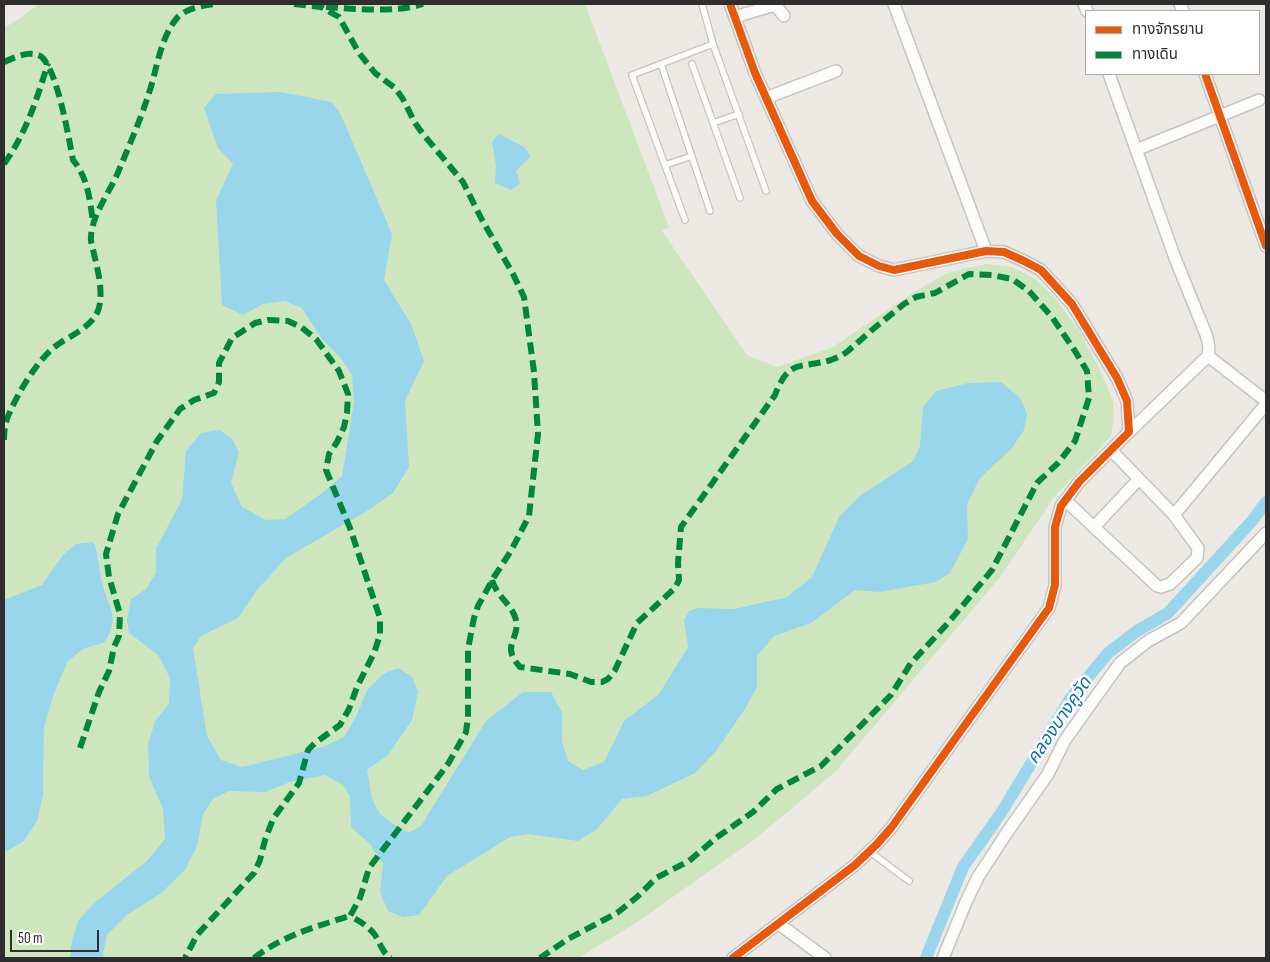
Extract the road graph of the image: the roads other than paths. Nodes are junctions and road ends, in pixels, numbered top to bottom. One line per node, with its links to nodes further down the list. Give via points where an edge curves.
1 (702, 4): 6 (lane)
2 (730, 4): 5 (street)
3 (894, 4): 25 (street)
4 (784, 16): 5 (street, via 777,7 771,6)
5 (735, 17): 12 (street)
6 (713, 44): 7 (lane); 14 (lane)
7 (661, 64): 18 (lane); 19 (lane, via 632,75)
8 (692, 64): 16 (lane)
9 (836, 71): 12 (street)
10 (1109, 75): 17 (street)
11 (1205, 75): 15 (street)
12 (766, 98): 25 (street, via 812,200 837,234 859,256 894,270)
13 (1259, 100): 15 (street)
14 (739, 114): 16 (lane); 20 (lane)
15 (1220, 117): 17 (street); 24 (street)
16 (713, 124): 21 (lane)
17 (1136, 150): 26 (street, via 1207,337)
18 (692, 156): 19 (lane); 22 (lane)
19 (664, 165): 23 (lane)
20 (766, 191)
21 (740, 198)
22 (710, 211)
23 (685, 220)
24 (1266, 246)
25 (986, 251): 28 (street, via 1004,252 1041,270 1072,304 1118,378 1127,401)
26 (1208, 356): 27 (street); 28 (street)
27 (1266, 402): 32 (street)
28 (1129, 432): 29 (street)
29 (1111, 450): 30 (street); 31 (street)
30 (1139, 479): 32 (street); 33 (street)
31 (1065, 500): 33 (street); 35 (street, via 1055,527 1055,585 1049,608 896,820)
32 (1174, 515): 33 (street, via 1198,548 1198,554 1166,587 1157,586)
33 (1094, 527)
34 (1266, 533): 40 (street, via 1181,623 1148,641 1120,664 1065,740 1048,774 978,876)
35 (869, 851): 36 (lane); 37 (street)
36 (909, 881)
37 (779, 924): 38 (street); 39 (street)
38 (733, 958)
39 (825, 958)
40 (943, 958)

